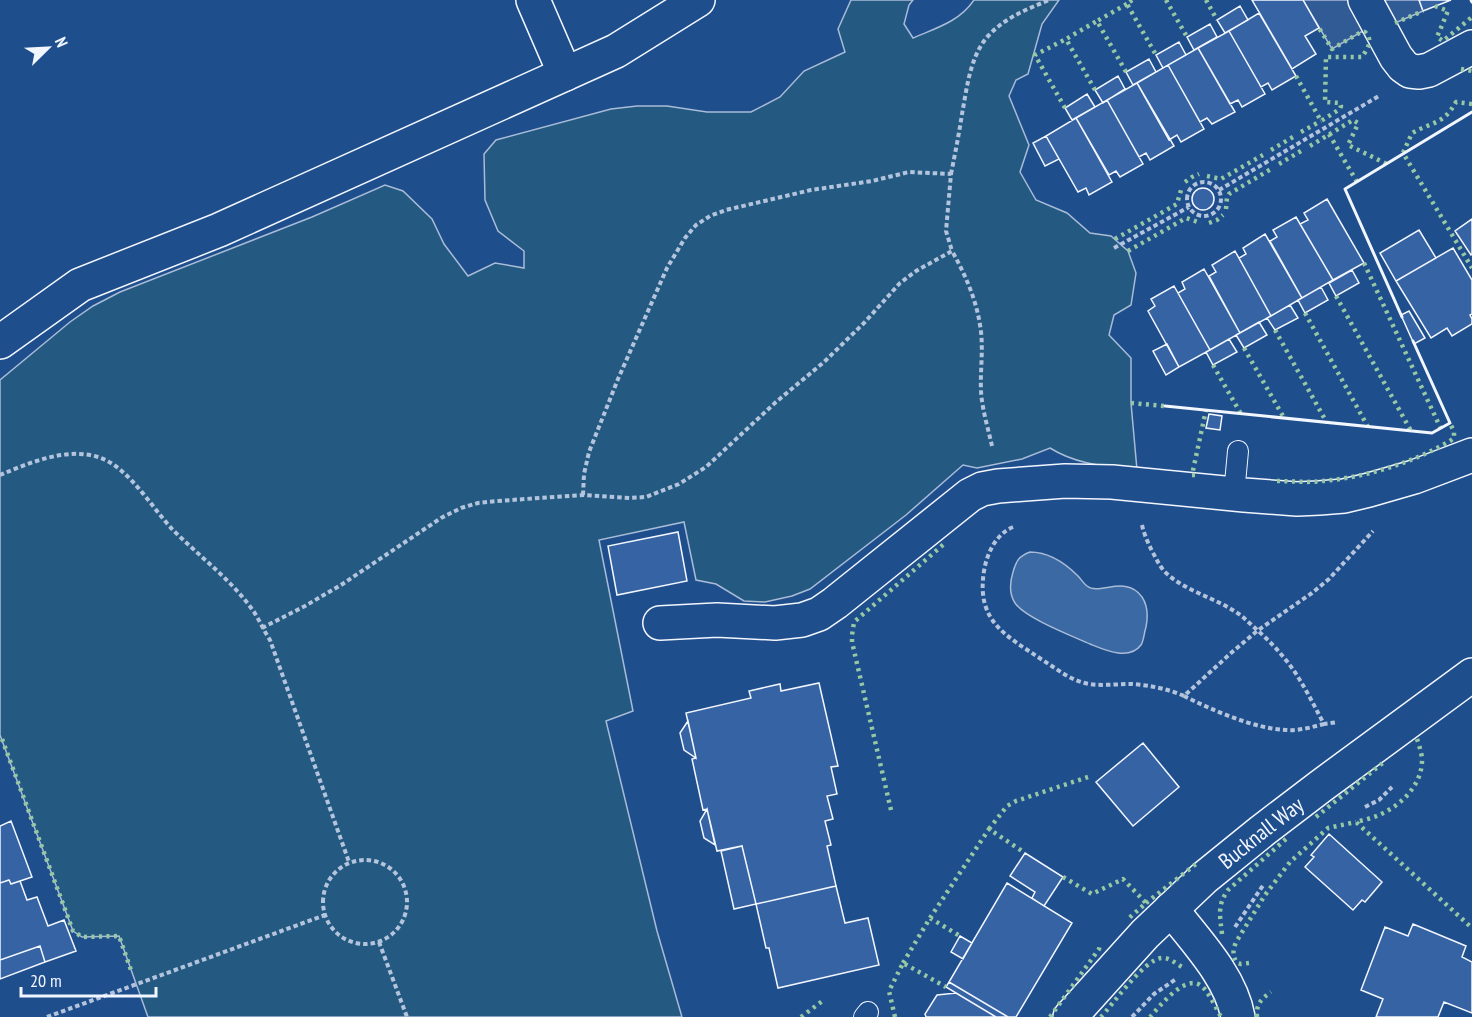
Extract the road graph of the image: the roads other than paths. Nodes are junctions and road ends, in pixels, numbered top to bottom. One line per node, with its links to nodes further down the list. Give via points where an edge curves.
1 (533, 0): 5 (street)
2 (698, 0): 5 (street, via 616,51)
3 (1365, 0): 4 (street, via 1396,57 1410,71 1429,70)
4 (1472, 47)
5 (565, 74): 6 (street, via 219,230 80,285)
6 (0, 342)
7 (1238, 451): 9 (lane)
8 (1472, 455): 9 (street, via 1414,477 1344,496 1297,499)
9 (1234, 494): 10 (street, via 1077,481 982,489 819,614 776,623)
10 (660, 623)
11 (1472, 675): 12 (street, Bucknall Way, via 1262,831)
12 (1171, 909): 13 (street, Bucknall Way); 14 (street, via 1230,991)
13 (1070, 1017)
14 (1238, 1017)

